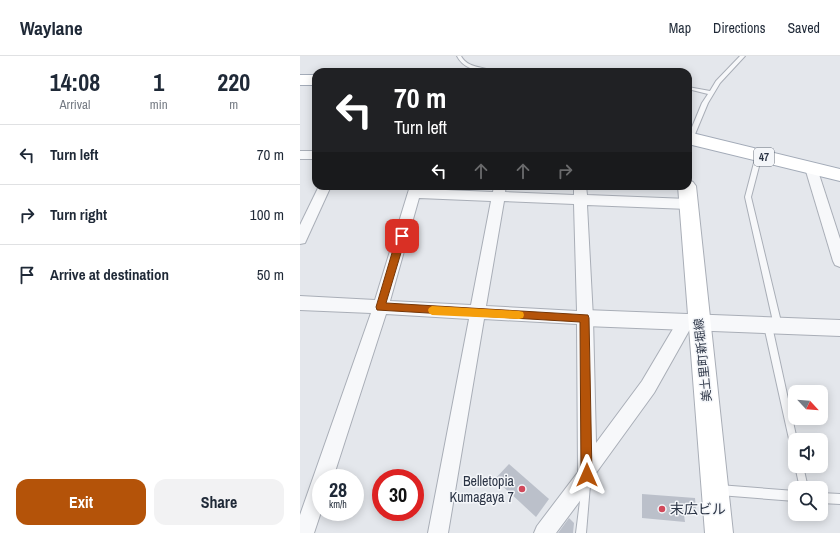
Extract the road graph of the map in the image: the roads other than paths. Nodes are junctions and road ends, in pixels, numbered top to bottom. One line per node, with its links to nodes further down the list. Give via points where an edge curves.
1 (459, 56): 3 (lane, via 468,66)
2 (743, 56): 7 (lane)
3 (476, 68)
4 (300, 80): 5 (main road)
5 (312, 80)
6 (692, 89): 7 (lane)
7 (711, 93): 8 (lane)
8 (692, 133)
9 (692, 141): 12 (main road, 47)
10 (300, 155): 11 (street)
11 (312, 155)
12 (759, 155): 13 (main road, 47); 31 (lane, via 748,197)
13 (811, 168): 14 (main road, 47); 25 (street)
14 (840, 175)
15 (323, 190): 22 (street)
16 (415, 190): 18 (street); 27 (street)
17 (580, 190): 20 (street)
18 (499, 192): 20 (street); 28 (street)
19 (687, 195): 20 (street); 30 (main road, 美土里町新堀線)
20 (580, 201): 29 (street)
21 (300, 206): 22 (street)
22 (315, 206): 23 (street)
23 (303, 224): 24 (street)
24 (300, 239)
25 (840, 261)
26 (300, 303): 27 (street)
27 (381, 307): 28 (street); 34 (street)
28 (477, 313): 29 (street); 42 (street)
29 (584, 318): 30 (street); 35 (street)
30 (692, 322): 31 (street); 35 (street); 36 (main road, 美土里町新堀線)
31 (773, 326): 32 (street); 33 (lane)
32 (840, 328)
33 (792, 433)
34 (325, 469)
35 (587, 473): 43 (street); 44 (lane)
36 (716, 490): 37 (lane); 45 (main road, 美土里町新堀線)
37 (788, 495)
38 (828, 498): 39 (lane)
39 (840, 499)
40 (312, 509): 41 (street)
41 (304, 533)
42 (438, 533)
43 (544, 533)
44 (581, 533)
45 (720, 533)

